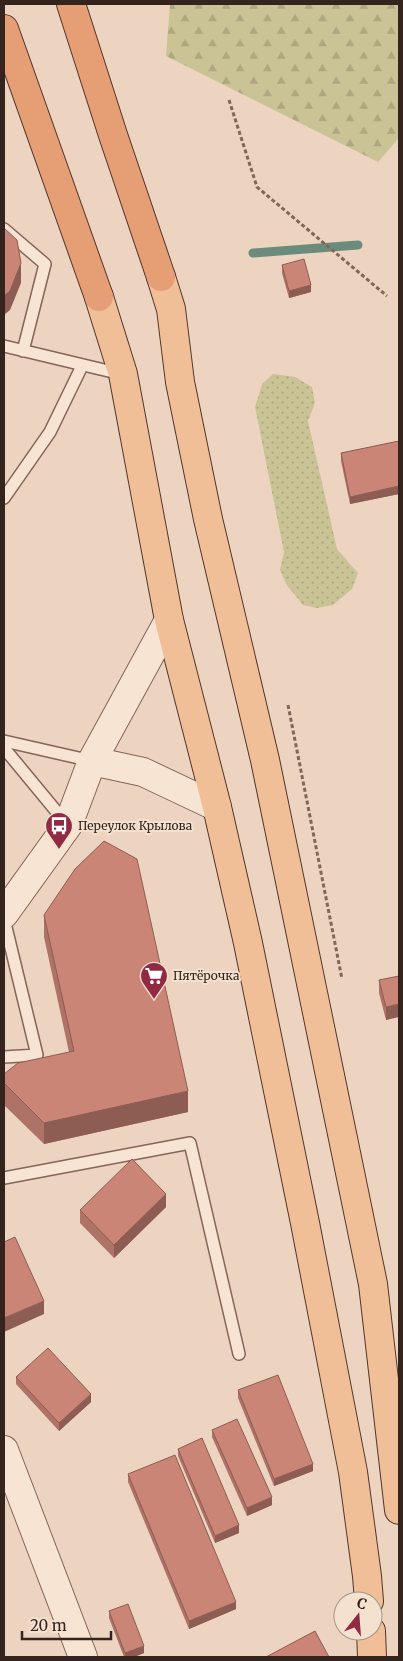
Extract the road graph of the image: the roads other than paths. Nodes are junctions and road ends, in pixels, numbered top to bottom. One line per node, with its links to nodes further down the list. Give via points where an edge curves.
1 (71, 4): 4 (highway)
2 (4, 29): 5 (highway)
3 (4, 229): 7 (lane, via 45,264)
4 (161, 277): 24 (main road, via 171,309 180,382 208,519 265,760 373,1284)
5 (99, 297): 9 (main road)
6 (4, 346): 7 (lane)
7 (22, 351): 8 (lane)
8 (82, 366): 9 (lane); 10 (lane, via 50,432)
9 (123, 374): 11 (main road)
10 (4, 494)
11 (169, 620): 14 (street); 15 (main road)
12 (4, 741): 14 (lane)
13 (4, 748): 16 (lane)
14 (92, 761): 15 (street, via 143,772); 16 (street)
15 (217, 806): 25 (main road, via 248,943 353,1472)
16 (68, 825): 17 (street)
17 (4, 914)
18 (4, 919): 19 (lane, via 37,1056)
19 (4, 1057)
20 (4, 1178): 21 (lane, via 190,1143)
21 (239, 1354)
22 (4, 1450): 23 (street)
23 (9, 1478): 27 (street)
24 (399, 1510)
25 (368, 1591)
26 (371, 1641): 28 (main road)
27 (82, 1657)
28 (372, 1657)

